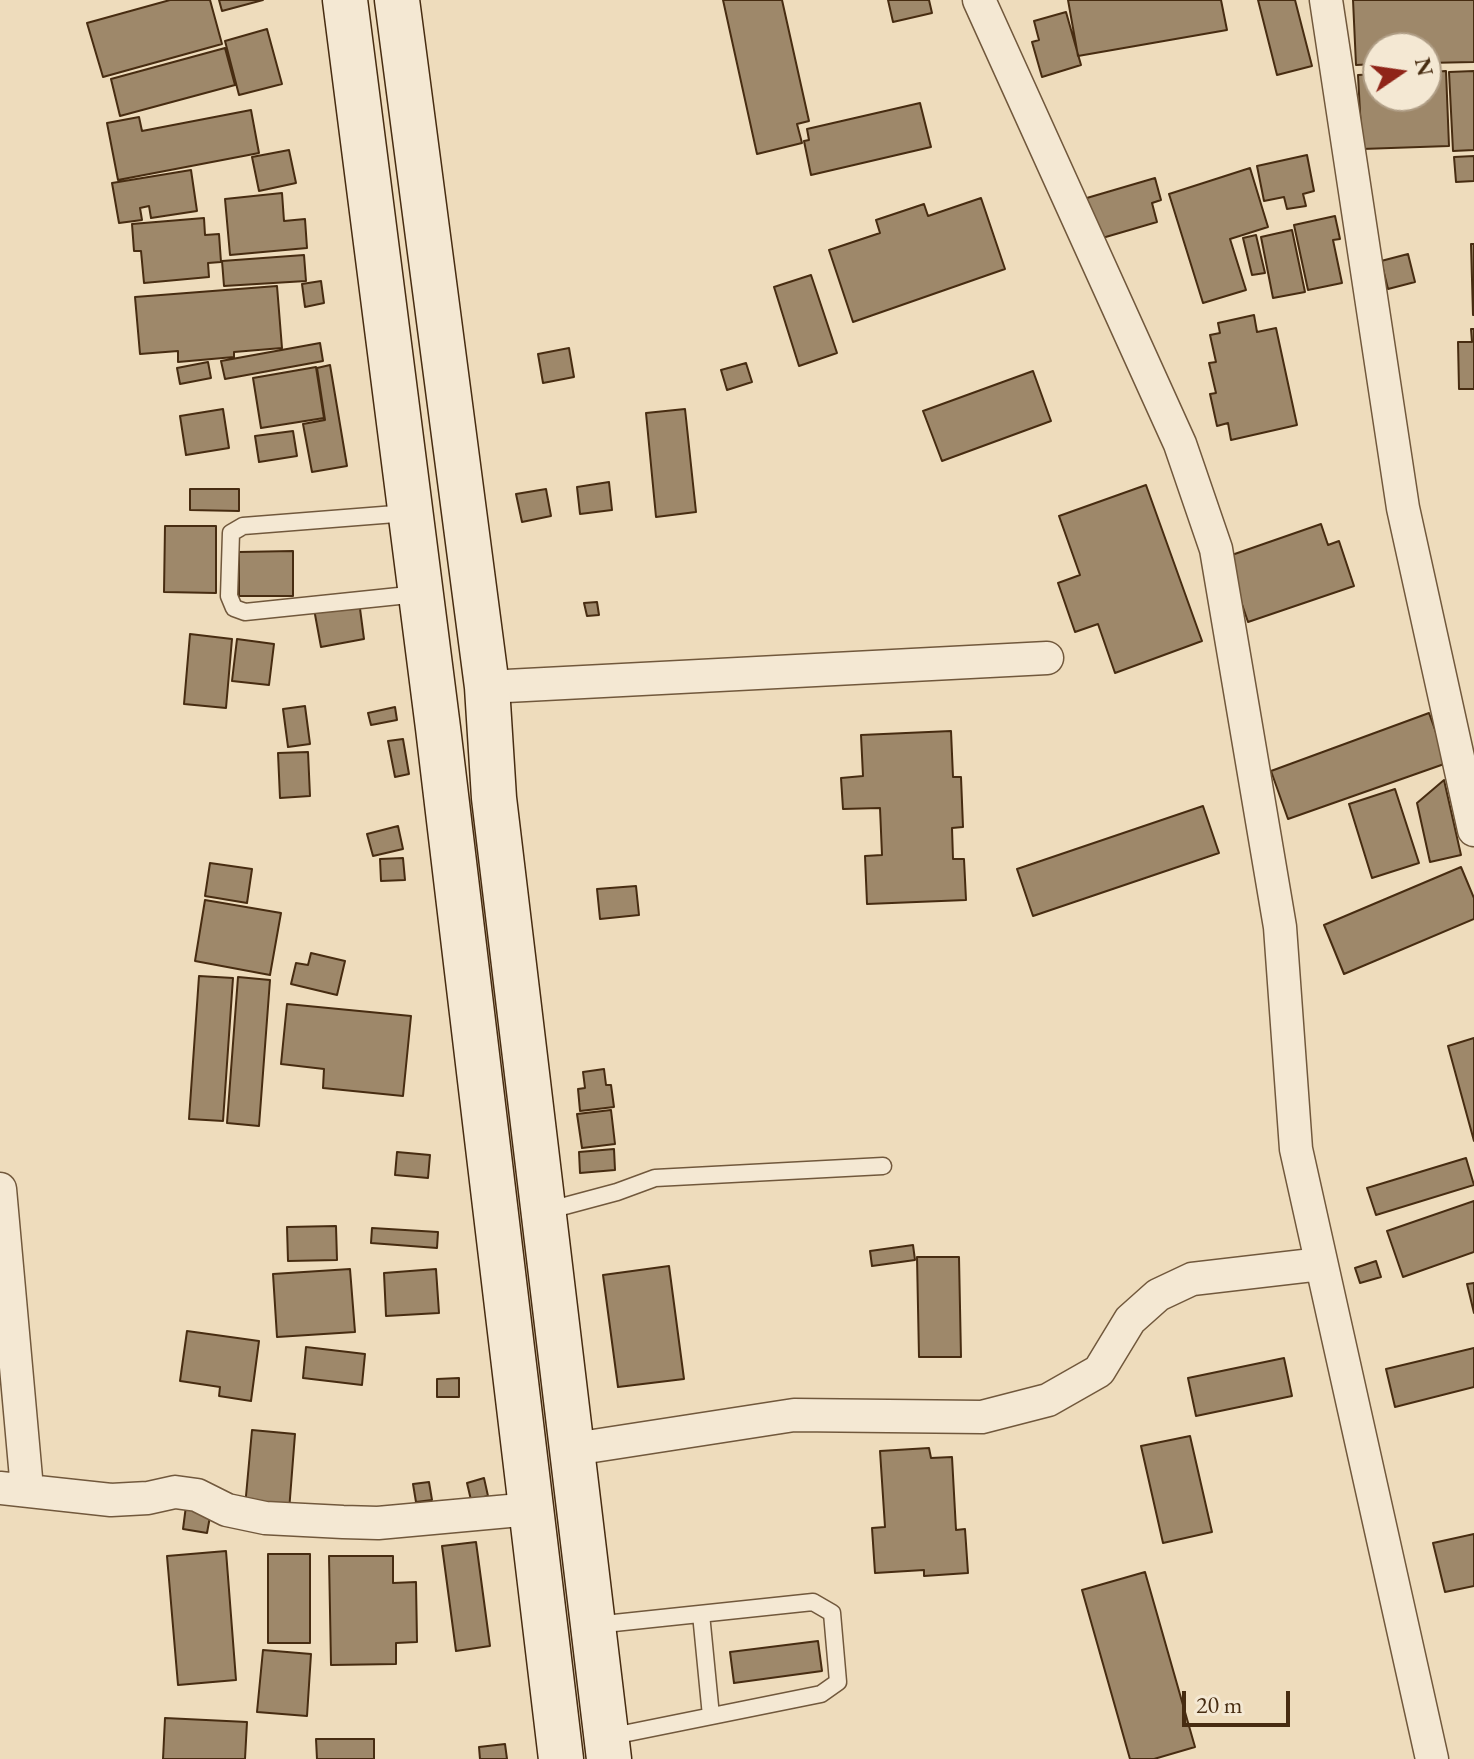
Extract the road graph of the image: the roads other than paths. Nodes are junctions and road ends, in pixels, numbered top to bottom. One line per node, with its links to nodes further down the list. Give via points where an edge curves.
1 (345, 0): 5 (main road)
2 (397, 0): 8 (main road)
3 (979, 0): 13 (street, via 1180,444 1216,549 1280,927 1296,1149)
4 (1326, 0): 9 (street, via 1403,508)
5 (408, 513): 6 (main road); 6 (lane, via 243,526 231,533 229,596 234,608 245,612)
6 (420, 593): 16 (main road)
7 (1047, 658): 8 (street)
8 (487, 687): 12 (main road, via 494,798)
9 (1474, 830)
10 (883, 1166): 12 (lane, via 655,1178)
11 (0, 1189): 15 (street)
12 (545, 1211): 14 (main road)
13 (1321, 1264): 14 (street, via 1192,1279 1158,1295 1130,1320 1099,1371 1048,1400 982,1417 794,1415); 22 (street)
14 (574, 1449): 18 (main road)
15 (13, 1488): 16 (street, via 111,1500 175,1492 265,1518 343,1522)
16 (531, 1509): 21 (main road)
17 (701, 1614): 18 (lane); 19 (lane); 19 (lane, via 813,1602 832,1613 838,1682 821,1694)
18 (594, 1626): 20 (main road)
19 (711, 1716): 20 (lane)
20 (608, 1748)
21 (561, 1759)
22 (1432, 1759)

